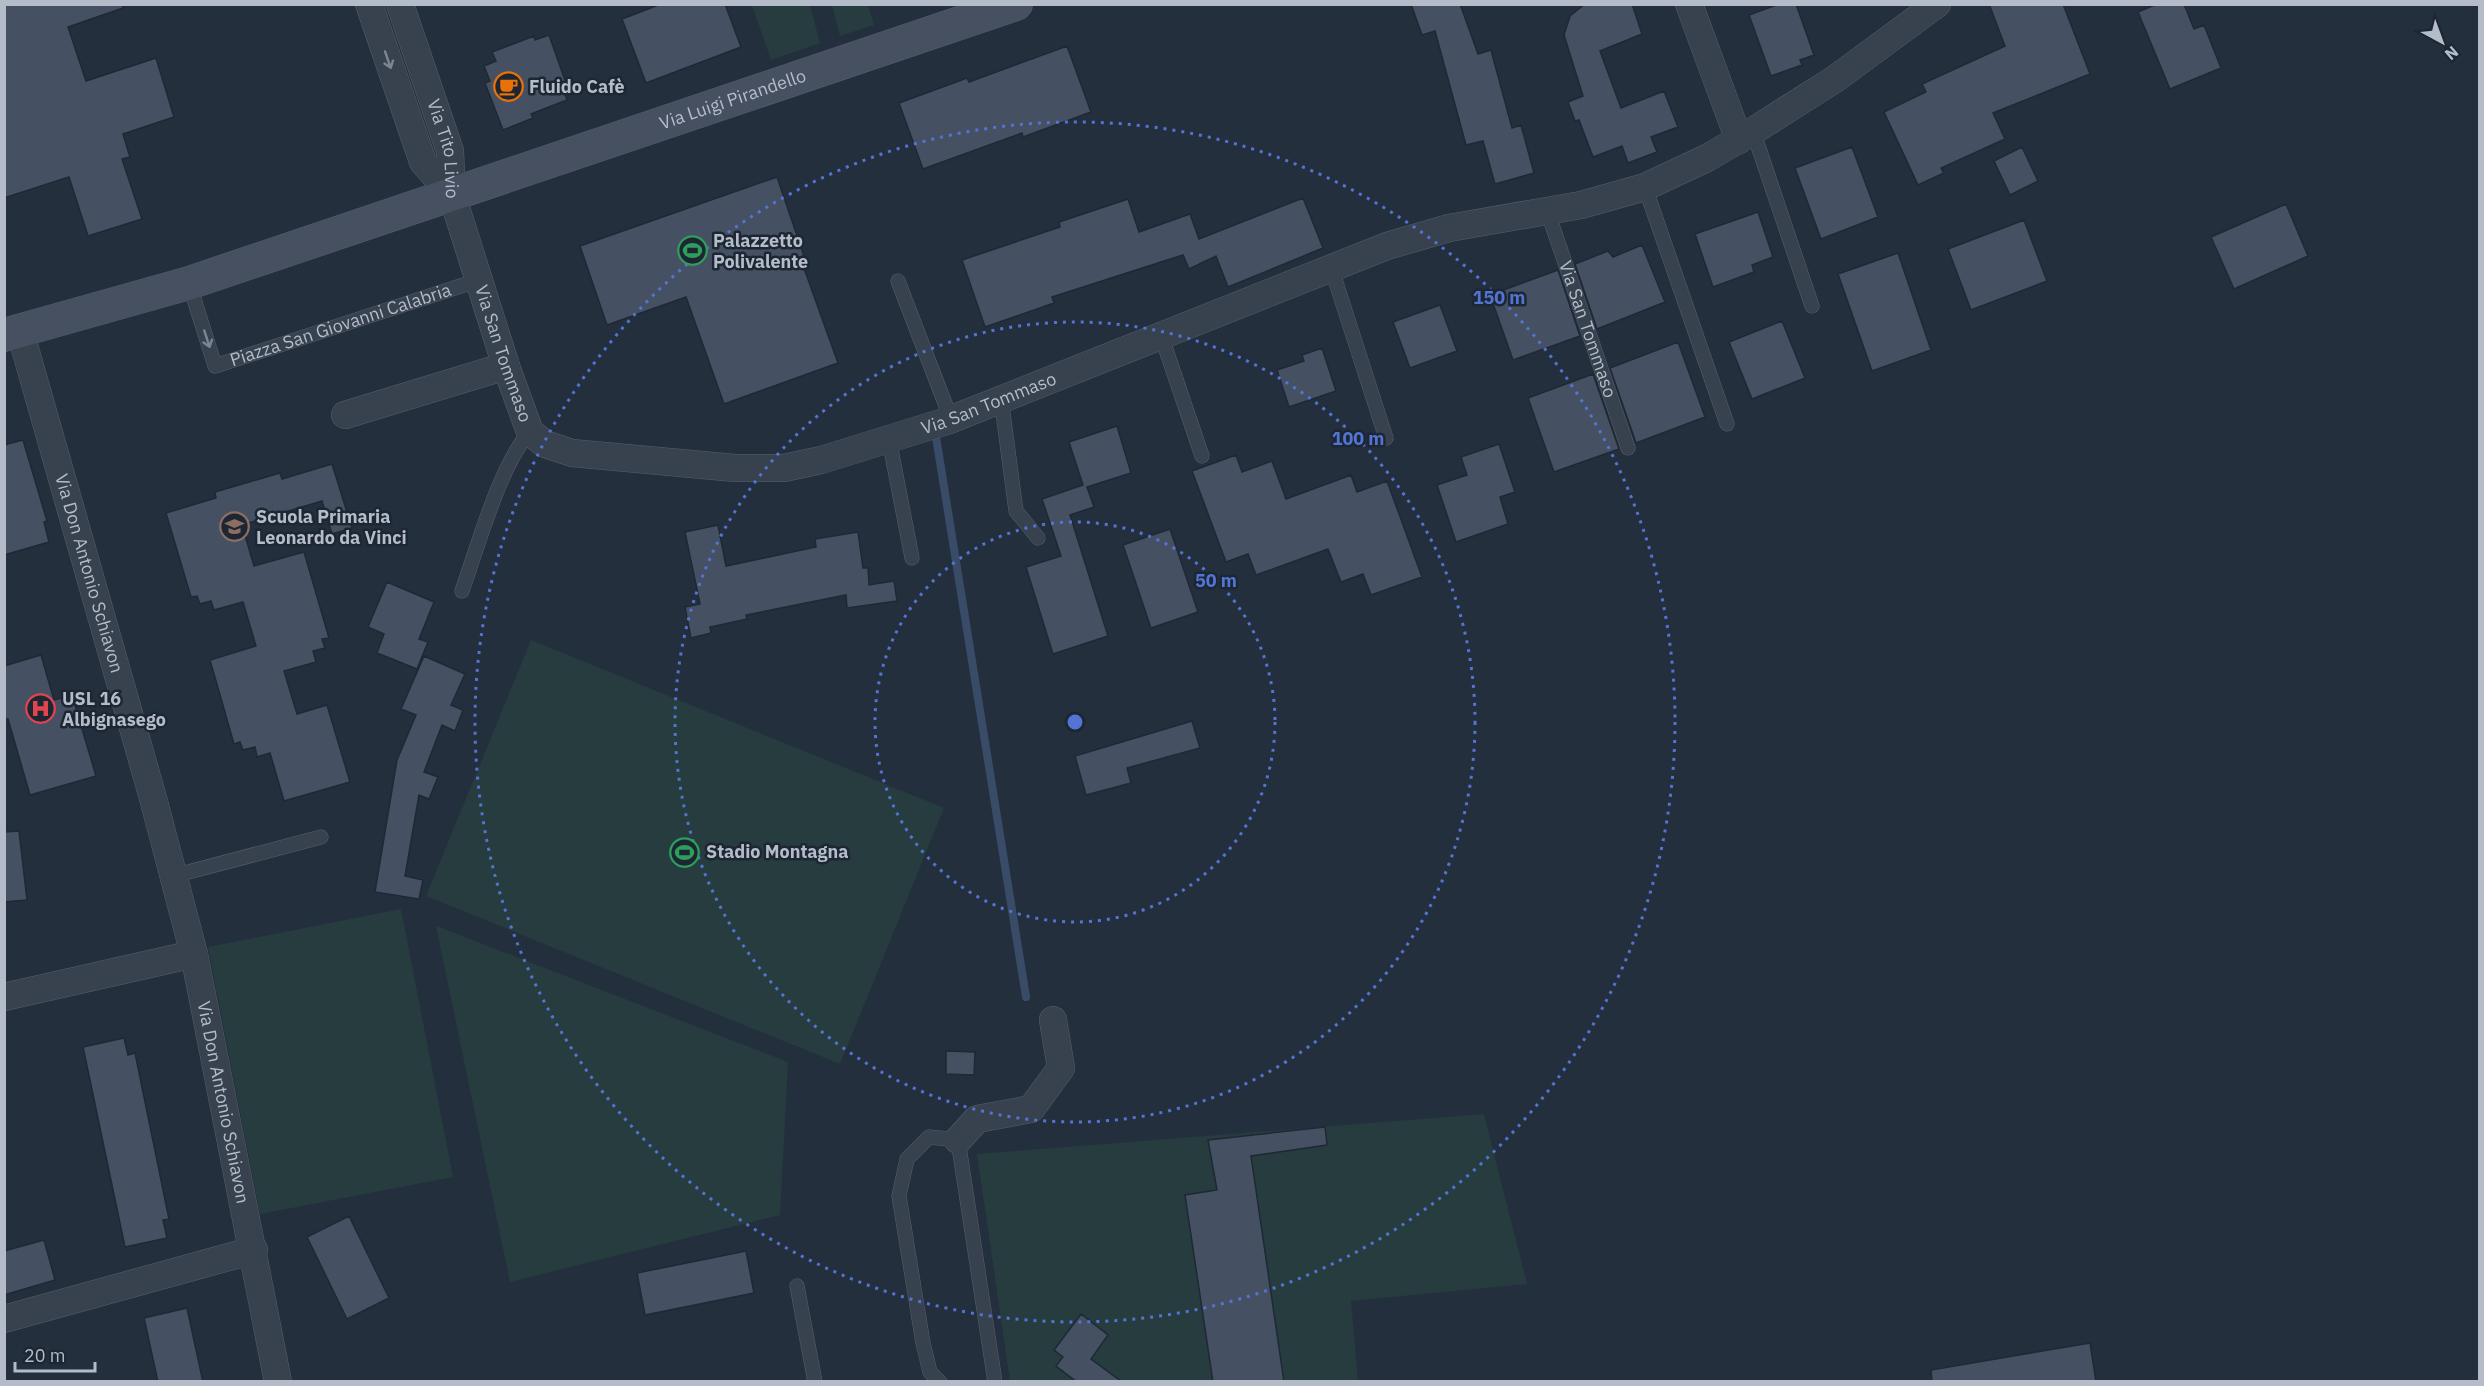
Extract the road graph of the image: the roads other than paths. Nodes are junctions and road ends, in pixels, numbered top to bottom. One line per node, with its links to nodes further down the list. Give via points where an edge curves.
1 (369, 4): 8 (street, Via Tito Livio, one-way to 8, via 423,162)
2 (400, 4): 8 (street, Via Tito Livio, via 450,151)
3 (1016, 4): 8 (street, Via Luigi Pirandello)
4 (1689, 4): 6 (street)
5 (1937, 4): 6 (street, Via San Tommaso, via 1835,79)
6 (1746, 135): 7 (street, Via San Tommaso); 14 (lane)
7 (1645, 188): 9 (street, Via San Tommaso); 21 (lane)
8 (452, 195): 11 (street, Via San Tommaso); 13 (street)
9 (1547, 210): 10 (street, Via San Tommaso, via 1449,228); 25 (lane, Via San Tommaso)
10 (1331, 267): 16 (street, Via San Tommaso); 23 (lane)
11 (479, 280): 13 (lane, Piazza San Giovanni Calabria, one-way to 11, via 215,366); 17 (street, Via San Tommaso)
12 (898, 281): 20 (lane)
13 (189, 284): 15 (street)
14 (1812, 306)
15 (12, 333): 31 (street, Via Don Antonio Schiavon)
16 (1161, 335): 18 (street, Via San Tommaso); 26 (lane)
17 (506, 366): 19 (street); 22 (street, Via San Tommaso)
18 (1001, 399): 20 (street, Via San Tommaso); 27 (lane, via 1016,511)
19 (345, 415)
20 (951, 419): 24 (street, Via San Tommaso)
21 (1727, 424)
22 (530, 432): 24 (street, Via San Tommaso, via 545,444 573,453 735,468 784,468); 29 (lane, via 518,445 508,466)
23 (1386, 438)
24 (889, 440): 28 (lane)
25 (1629, 448)
26 (1202, 456)
27 (1038, 538)
28 (912, 558)
29 (462, 591)
30 (321, 837): 31 (lane)
31 (173, 876): 32 (street, Via Don Antonio Schiavon)
32 (194, 954): 33 (street); 36 (street, Via Don Antonio Schiavon)
33 (4, 997)
34 (1053, 1020): 35 (street, via 1061,1068 1031,1109 978,1119)
35 (958, 1140): 41 (lane, via 929,1137 907,1159 899,1197 923,1343 930,1372); 42 (lane)
36 (254, 1250): 38 (street); 39 (street, Via Don Antonio Schiavon)
37 (797, 1286): 40 (lane)
38 (4, 1319)
39 (278, 1382)
40 (815, 1382)
41 (940, 1382)
42 (995, 1382)

